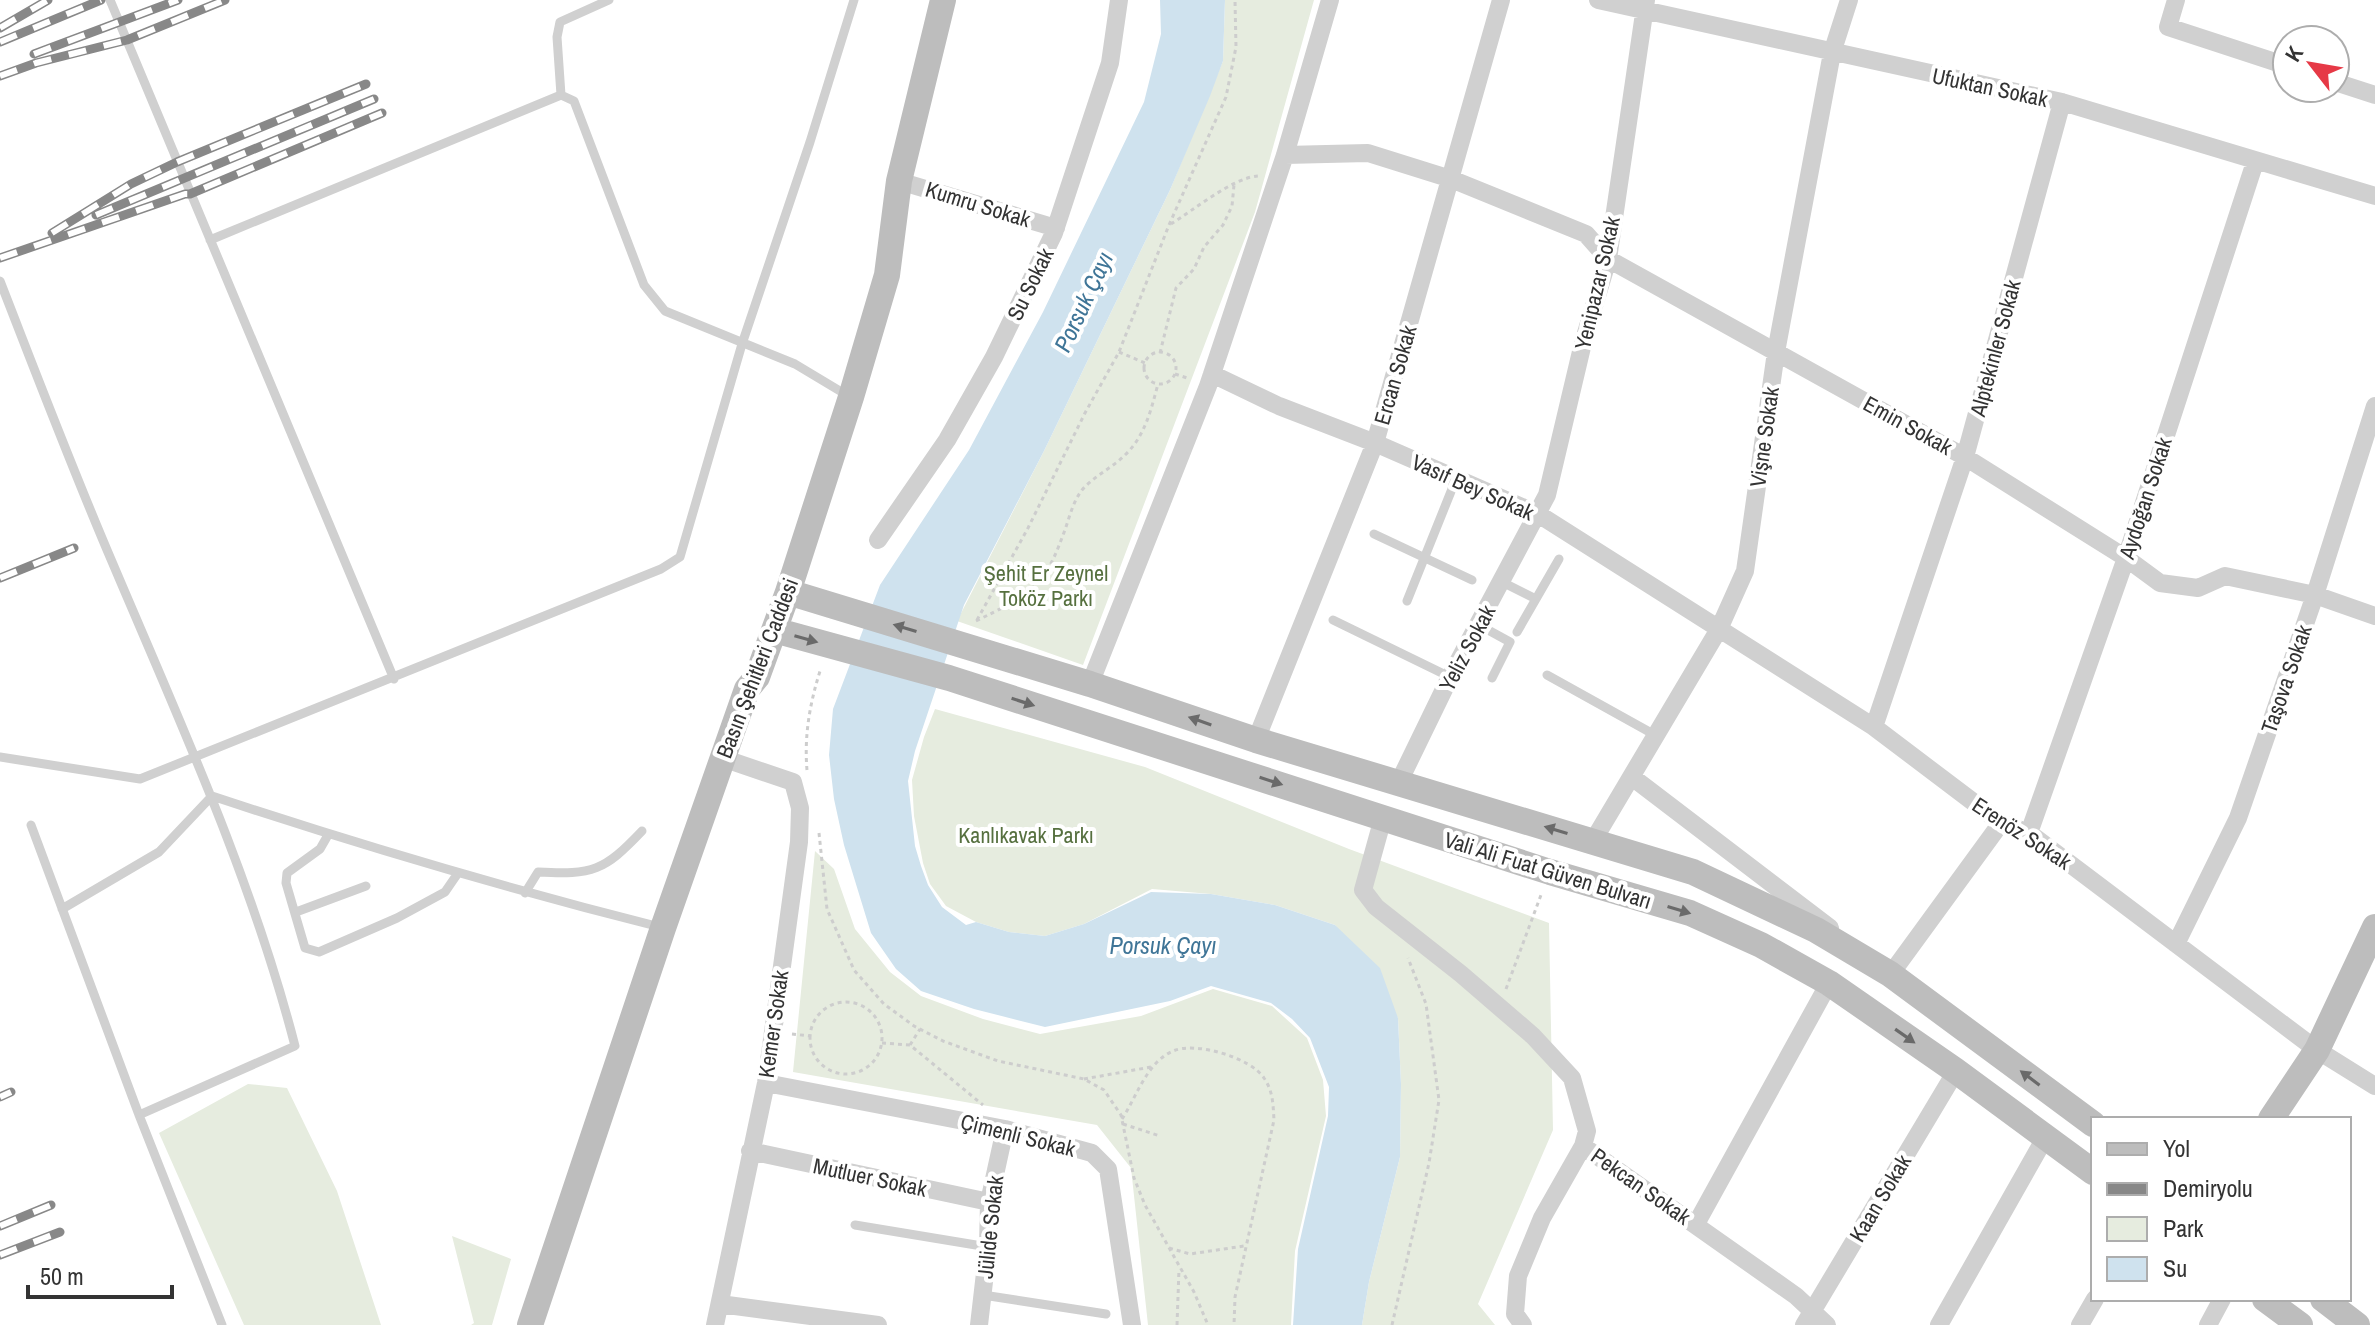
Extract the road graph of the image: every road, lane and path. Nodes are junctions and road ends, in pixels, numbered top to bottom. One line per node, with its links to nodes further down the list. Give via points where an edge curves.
1 (110, 0): 28 (lane)
2 (609, 0): 16 (lane, via 560,22)
3 (854, 0): 31 (lane)
4 (943, 0): 23 (main road, Basın Şehitleri Caddesi)
5 (1119, 0): 27 (street, Su Sokak, via 1110,63)
6 (1235, 0): 26 (path, via 1236,47 1226,97)
7 (1330, 0): 19 (street)
8 (1501, 0): 22 (street, Ercan Sokak)
9 (1598, 0): 12 (street, Ufuktan Sokak)
10 (1849, 0): 13 (street, Vişne Sokak)
11 (2176, 0): 14 (street, via 2168,27)
12 (1645, 5): 13 (street, Ufuktan Sokak); 29 (street, Yenipazar Sokak)
13 (1832, 53): 18 (street, Ufuktan Sokak); 33 (street, Vişne Sokak)
14 (2271, 61)
15 (2351, 87): 17 (street)
16 (561, 95): 28 (lane); 31 (lane, via 574,101 644,285 665,311)
17 (2375, 95)
18 (2062, 102): 20 (street, Ufuktan Sokak); 41 (street, Alptekinler Sokak)
19 (1285, 155): 21 (street); 22 (street, Emin Sokak, via 1368,153)
20 (2255, 162): 25 (street, Ufuktan Sokak); 47 (street, Aydoğan Sokak)
21 (1278, 177): 24 (path, via 1252,176); 36 (street)
22 (1451, 179): 29 (street, Emin Sokak, via 1586,234); 40 (street, Ercan Sokak)
23 (899, 181): 27 (street, Kumru Sokak); 38 (main road, Basın Şehitleri Caddesi, via 887,275)
24 (1234, 185): 26 (path); 34 (path, via 1223,225 1176,288)
25 (2375, 196)
26 (1169, 225): 32 (path)
27 (1056, 228): 45 (street, Su Sokak, via 971,399)
28 (210, 240): 68 (lane)
29 (1608, 259): 33 (street, Emin Sokak); 43 (street, Yenipazar Sokak)
30 (0, 281): 74 (lane)
31 (742, 344): 38 (lane, via 795,364); 68 (lane, via 680,557)
32 (1119, 352): 35 (path); 56 (path)
33 (1776, 352): 41 (street, Emin Sokak); 59 (street, Vişne Sokak, via 1745,571)
34 (1160, 353): 35 (path); 37 (path, via 1169,356 1176,369 1172,379)
35 (1145, 363): 37 (path, via 1145,375)
36 (1212, 374): 40 (street, Vasıf Bey Sokak); 69 (street)
37 (1158, 384): 56 (path, via 1140,438 1083,489 1038,586)
38 (851, 397): 51 (main road, Basın Şehitleri Caddesi)
39 (2375, 406): 52 (street, Taşova Sokak)
40 (1375, 443): 42 (street, Vasıf Bey Sokak); 72 (street, Ercan Sokak)
41 (1965, 457): 47 (street, Emin Sokak); 70 (street, Alptekinler Sokak)
42 (1456, 479): 43 (street, Vasıf Bey Sokak); 46 (lane)
43 (1538, 514): 50 (street, Yeliz Sokak); 59 (street, Vasıf Bey Sokak)
44 (1374, 534): 46 (lane)
45 (878, 540)
46 (1424, 556): 49 (lane); 54 (lane)
47 (2126, 558): 52 (street, Emin Sokak, via 2160,583 2198,588 2225,576); 85 (street, Aydoğan Sokak)
48 (1559, 559): 53 (lane)
49 (1472, 580)
50 (1502, 582): 53 (lane); 58 (street, Yeliz Sokak)
51 (788, 592): 60 (main road, Basın Şehitleri Caddesi); 62 (main road, Vali Ali Fuat Güven Bulvarı, one-way to 51)
52 (2315, 595): 55 (street, Emin Sokak); 97 (street, Taşova Sokak, via 2238,818)
53 (1536, 599): 61 (lane)
54 (1407, 601)
55 (2375, 616)
56 (977, 620): 62 (path)
57 (1333, 620): 66 (lane)
58 (1479, 625): 66 (street, Yeliz Sokak); 67 (lane, via 1510,642)
59 (1719, 629): 70 (street, Erenöz Sokak); 71 (street, Vişne Sokak)
60 (774, 630): 63 (main road, Vali Ali Fuat Güven Bulvarı, one-way to 63); 65 (main road, Basın Şehitleri Caddesi)
61 (1517, 632)
62 (964, 645): 69 (main road, Vali Ali Fuat Güven Bulvarı)
63 (833, 646): 76 (path, via 812,695 805,746); 80 (main road, Vali Ali Fuat Güven Bulvarı, one-way to 80, via 949,678)
64 (1547, 675): 71 (lane)
65 (757, 677): 75 (main road, via 759,692); 88 (main road, Basın Şehitleri Caddesi, via 747,689)
66 (1450, 677): 78 (street, Yeliz Sokak)
67 (1492, 678)
68 (394, 679): 74 (lane)
69 (1090, 684): 72 (main road, Vali Ali Fuat Güven Bulvarı, one-way to 69)
70 (1874, 727): 81 (street, Erenöz Sokak)
71 (1655, 735): 77 (street, Vişne Sokak)
72 (1256, 740): 78 (main road, Vali Ali Fuat Güven Bulvarı)
73 (0, 757): 74 (lane, via 140,779)
74 (196, 758): 79 (lane)
75 (734, 762): 88 (main road, via 709,832); 109 (street, Kemer Sokak, via 793,782 800,808)
76 (808, 775)
77 (1632, 777): 87 (street, Vişne Sokak); 99 (street)
78 (1399, 782): 87 (main road, Vali Ali Fuat Güven Bulvarı, one-way to 78)
79 (212, 796): 86 (lane); 93 (lane, via 159,852); 112 (lane, via 295,1046)
80 (1383, 818): 89 (main road, Vali Ali Fuat Güven Bulvarı); 101 (street, Pekcan Sokak, via 1363,890 1376,907)
81 (2001, 823): 85 (street, Erenöz Sokak); 99 (street)
82 (31, 825): 93 (lane)
83 (642, 831): 92 (lane, via 615,859 580,874 538,872)
84 (820, 833): 102 (path, via 827,909 854,970 884,1004)
85 (2029, 833): 97 (street, Erenöz Sokak)
86 (328, 835): 90 (lane); 94 (lane, via 320,849 287,873)
87 (1593, 841): 99 (main road, Vali Ali Fuat Güven Bulvarı, via 1693,872 1816,930)
88 (688, 856): 96 (main road, Basın Şehitleri Caddesi)
89 (1550, 872): 100 (main road, Vali Ali Fuat Güven Bulvarı, one-way to 100, via 1690,913); 101 (path)
90 (458, 873): 92 (lane); 94 (lane, via 445,892 319,952 305,948)
91 (366, 886): 94 (lane)
92 (525, 893): 96 (lane)
93 (62, 909): 112 (lane)
94 (296, 912)
95 (2375, 927): 105 (main road)
96 (663, 928): 138 (main road, Basın Şehitleri Caddesi)
97 (2176, 944): 105 (street, Erenöz Sokak)
98 (1404, 949): 146 (path, via 1426,1004 1439,1100)
99 (1890, 974): 115 (main road, Vali Ali Fuat Güven Bulvarı, one-way to 99)
100 (1829, 983): 107 (main road, Vali Ali Fuat Güven Bulvarı, one-way to 107); 123 (street)
101 (1499, 1007): 119 (street, Pekcan Sokak, via 1572,1078 1587,1131)
102 (920, 1029): 104 (path); 108 (path, via 998,1061)
103 (882, 1043): 103 (path, via 873,1014 853,1003 820,1014 810,1036 824,1067 835,1073 868,1067); 104 (path)
104 (910, 1045): 111 (path)
105 (2317, 1050): 110 (street, Erenöz Sokak); 113 (main road)
106 (1151, 1067): 108 (path); 114 (path); 125 (path, via 1174,1050 1196,1048 1218,1051 1263,1075 1272,1093 1274,1120)
107 (1956, 1071): 118 (main road, Vali Ali Fuat Güven Bulvarı); 136 (street, Kaan Sokak)
108 (1084, 1079): 114 (path, via 1104,1090)
109 (766, 1083): 116 (street, Çimenli Sokak); 120 (street, Kemer Sokak)
110 (2375, 1086)
111 (983, 1105)
112 (139, 1115): 137 (lane)
113 (2272, 1117)
114 (1122, 1121): 117 (path); 127 (path, via 1134,1178)
115 (2091, 1123)
116 (1005, 1129): 122 (street, Jülide Sokak); 142 (street, Çimenli Sokak, via 1092,1153 1108,1169)
117 (1160, 1136)
118 (2046, 1136): 121 (main road, Vali Ali Fuat Güven Bulvarı); 149 (street)
119 (1583, 1146): 123 (street, Pekcan Sokak); 147 (street, via 1542,1218 1518,1276 1515,1314)
120 (750, 1151): 122 (street, Mutluer Sokak); 134 (street, Kemer Sokak)
121 (2091, 1170)
122 (989, 1202): 126 (street, Jülide Sokak)
123 (1696, 1224): 136 (street, Pekcan Sokak, via 1796,1296)
124 (855, 1225): 126 (lane)
125 (1246, 1246): 127 (path, via 1190,1254); 145 (path)
126 (988, 1247): 129 (street, Jülide Sokak)
127 (1169, 1248): 128 (path)
128 (1179, 1269): 143 (path); 144 (path)
129 (983, 1295): 135 (lane); 141 (street, Jülide Sokak)
130 (2094, 1301): 150 (street)
131 (2221, 1301): 151 (street)
132 (2268, 1301): 152 (main road)
133 (2326, 1301): 153 (main road)
134 (720, 1304): 139 (street, Kemer Sokak); 140 (street)
135 (1106, 1314)
136 (1804, 1321): 148 (street, Pekcan Sokak)
137 (222, 1325)
138 (530, 1325)
139 (715, 1325)
140 (878, 1325)
141 (979, 1325)
142 (1132, 1325)
143 (1177, 1325)
144 (1208, 1325)
145 (1234, 1325)
146 (1392, 1325)
147 (1523, 1325)
148 (1827, 1325)
149 (1939, 1325)
150 (2080, 1325)
151 (2208, 1325)
152 (2300, 1325)
153 (2357, 1325)

